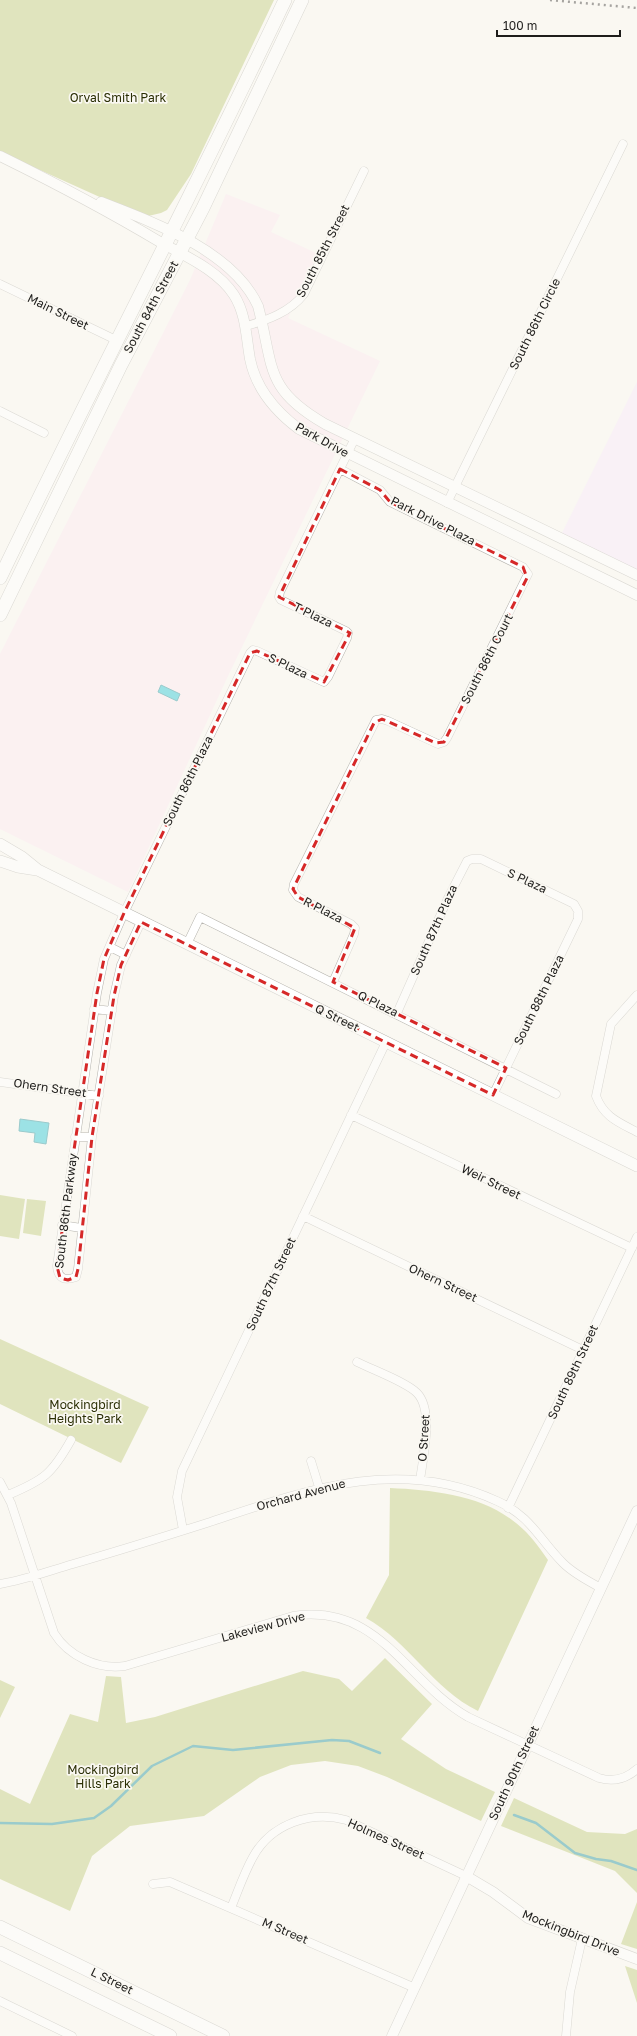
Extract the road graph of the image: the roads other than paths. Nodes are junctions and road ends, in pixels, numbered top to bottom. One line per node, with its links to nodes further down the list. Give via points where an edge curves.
1 (302, 0): 8 (main road, South 84th Street)
2 (283, 5): 7 (main road, South 84th Street)
3 (623, 144): 20 (street, South 86th Circle)
4 (0, 156): 6 (street, Park Drive)
5 (364, 171): 12 (street, South 85th Street, via 304,294 293,306)
6 (70, 190): 7 (street, Park Drive, via 124,210); 9 (street, Park Drive)
7 (171, 232): 8 (street, Park Drive); 9 (main road, South 84th Street)
8 (187, 240): 10 (main road, South 84th Street); 12 (street, Park Drive, via 218,258 241,278 253,295)
9 (165, 244): 10 (street, Park Drive); 14 (main road, South 84th Street)
10 (180, 253): 13 (street, Park Drive, via 215,276 233,294); 26 (main road, South 84th Street, via 118,372)
11 (0, 284): 14 (street, Main Street)
12 (262, 322): 13 (street, South 85th Street); 17 (street, Park Drive, via 273,373 282,390 303,411)
13 (246, 326): 18 (street, Park Drive, via 254,372 269,401 299,430)
14 (116, 340): 24 (main road, South 84th Street)
15 (0, 411): 16 (street)
16 (44, 432)
17 (355, 438): 18 (street); 20 (street, Park Drive)
18 (347, 454): 19 (street); 21 (street, Park Drive)
19 (340, 469): 22 (street, Park Drive Plaza, via 380,490 390,502 523,567); 28 (street, T Plaza, via 279,597 348,633)
20 (455, 486): 21 (street, South 86th Circle); 23 (street, Park Drive)
21 (447, 503): 25 (street, Park Drive)
22 (527, 572): 33 (street, South 86th Court, via 528,578 447,738 441,744 436,744 388,721 379,719 374,723)
23 (637, 575)
24 (0, 578)
25 (637, 595)
26 (0, 615)
27 (253, 650): 28 (street, S Plaza); 35 (street, South 86th Plaza)
28 (324, 682)
29 (0, 844): 32 (main road, Q Street)
30 (481, 859): 34 (street, S Plaza); 44 (street, South 87th Plaza, via 472,859 464,865)
31 (0, 860): 32 (main road, Q Street, via 18,867)
32 (38, 870): 35 (main road, Q Street)
33 (293, 890): 40 (street, R Plaza, via 298,896 355,928)
34 (574, 904): 46 (street, South 88th Plaza, via 578,911 578,919)
35 (124, 914): 36 (main road, Q Street); 38 (street, South 86th Parkway)
36 (141, 922): 37 (main road, Q Street); 39 (street, South 86th Parkway)
37 (187, 944): 40 (street, Q Plaza, via 200,917); 45 (main road, Q Street)
38 (110, 947): 39 (street); 42 (street, South 86th Parkway, via 104,959)
39 (126, 954): 43 (street, South 86th Parkway, via 121,965)
40 (333, 982): 44 (street, Q Plaza)
41 (637, 995): 53 (street, via 611,1024 596,1096 601,1108 610,1118)
42 (94, 1009): 43 (street); 48 (street, South 86th Parkway)
43 (112, 1011): 51 (street, South 86th Parkway)
44 (397, 1013): 46 (street, Q Plaza)
45 (386, 1042): 50 (main road, Q Street); 52 (street, South 87th Street)
46 (506, 1068): 49 (street, Q Plaza); 50 (street, South 88th Plaza)
47 (0, 1082): 48 (street, Ohern Street)
48 (82, 1092): 51 (street, Ohern Street); 54 (street, South 86th Parkway)
49 (556, 1094)
50 (493, 1095): 56 (main road, Q Street)
51 (100, 1096): 55 (street, South 86th Parkway)
52 (351, 1114): 57 (street, South 87th Street); 61 (street, Weir Street)
53 (637, 1132)
54 (75, 1137): 55 (street); 58 (street, South 86th Parkway)
55 (92, 1137): 59 (street, South 86th Parkway)
56 (637, 1166)
57 (303, 1216): 62 (street, Ohern Street); 72 (street, South 87th Street, via 182,1471 178,1497)
58 (62, 1225): 59 (street); 59 (street, South 86th Parkway, via 57,1274 60,1278 68,1280 76,1277)
59 (81, 1228)
60 (637, 1237): 61 (street, South 89th Street)
61 (632, 1248): 62 (street, South 89th Street)
62 (583, 1350): 70 (street, South 89th Street)
63 (357, 1362): 66 (street, O Street, via 411,1388 424,1403 427,1415)
64 (71, 1440): 69 (street, via 58,1462 46,1475 32,1485)
65 (311, 1461): 68 (street)
66 (420, 1480): 68 (street, Orchard Avenue, via 368,1480); 70 (street, Orchard Avenue, via 482,1495)
67 (0, 1482): 69 (street, Lakeview Drive)
68 (319, 1488): 72 (street, Orchard Avenue)
69 (8, 1495): 73 (street, Lakeview Drive)
70 (508, 1508): 75 (street, Orchard Avenue, via 531,1525 568,1568)
71 (637, 1511): 75 (street, South 90th Street)
72 (183, 1530): 73 (street, Orchard Avenue)
73 (34, 1576): 74 (street, Orchard Avenue); 76 (street, Lakeview Drive, via 57,1638 70,1651 93,1663 125,1666 293,1616 331,1616 354,1623 376,1635 456,1710)
74 (0, 1584)
75 (601, 1588): 76 (street, South 90th Street)
76 (528, 1745): 77 (street, Lakeview Drive, via 599,1778 614,1780); 78 (street, South 90th Street)
77 (637, 1769)
78 (466, 1876): 80 (street, Holmes Street, via 346,1820 312,1817 287,1824 265,1840 253,1857); 82 (street, Mockingbird Drive, via 528,1918); 85 (street, South 90th Street)
79 (153, 1884): 80 (street, M Street, via 170,1882)
80 (231, 1908): 85 (street, M Street)
81 (0, 1927): 89 (main road, L Street)
82 (582, 1939): 84 (street, Mockingbird Drive); 91 (street, via 570,1992)
83 (0, 1953): 88 (main road, L Street)
84 (637, 1959)
85 (415, 1988): 90 (street, South 90th Street)
86 (0, 2001): 87 (street)
87 (72, 2036)
88 (170, 2036)
89 (223, 2036)
90 (392, 2036)
91 (566, 2036)

